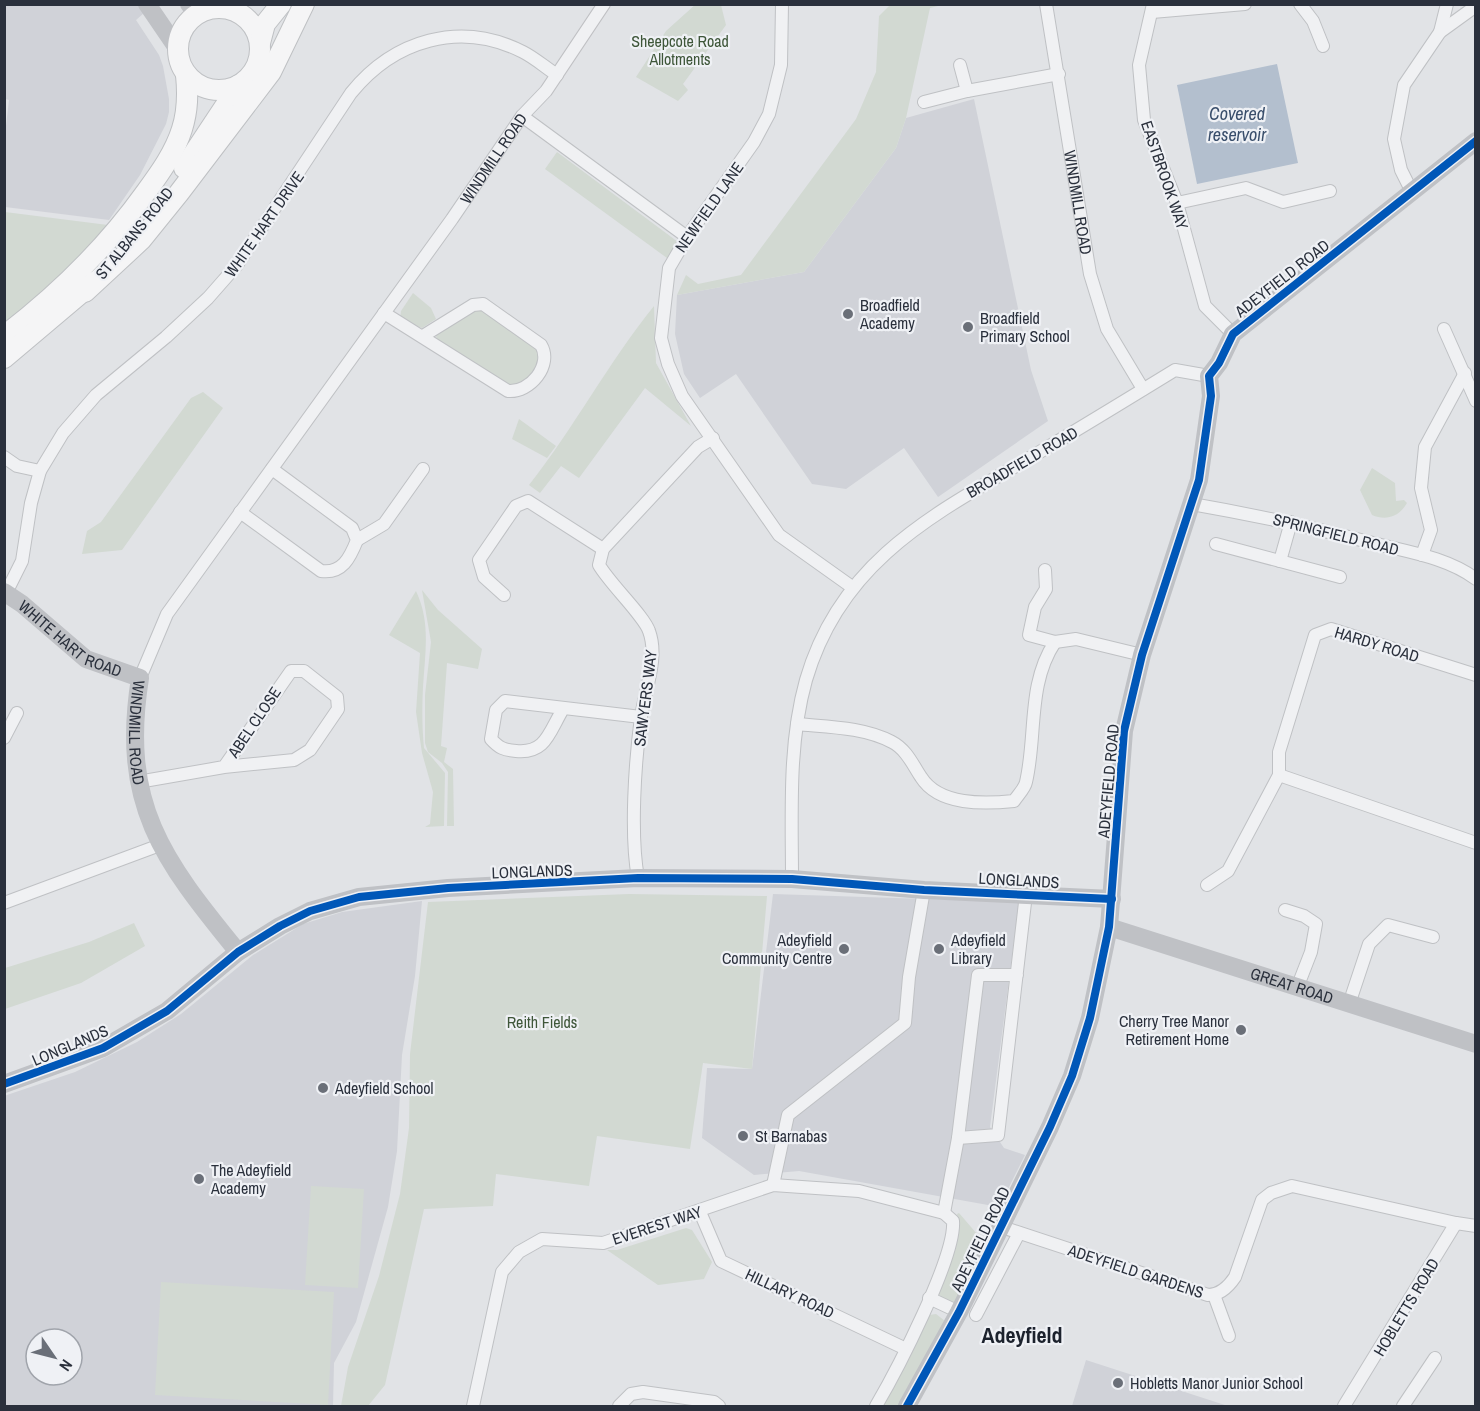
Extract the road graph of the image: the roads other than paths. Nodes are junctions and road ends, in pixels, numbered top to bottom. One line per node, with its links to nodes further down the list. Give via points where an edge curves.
1 (147, 4): 16 (street)
2 (281, 4): 14 (main road, via 265,24)
3 (304, 4): 30 (main road, via 271,72 179,193 141,240)
4 (604, 4): 20 (street, WINDMILL ROAD)
5 (782, 4): 29 (street, NEWFIELD LANE, via 781,66 769,114 754,142)
6 (1046, 4): 18 (street, WINDMILL ROAD)
7 (1245, 4): 12 (street)
8 (1300, 4): 15 (street, via 1313,21)
9 (1447, 4): 13 (street)
10 (1476, 6): 13 (street)
11 (207, 7): 14 (main road, via 226,8 243,16 256,31); 16 (main road, via 185,25)
12 (1152, 8): 28 (street, EASTBROOK WAY, via 1139,65 1144,120)
13 (1440, 32): 27 (street, via 1404,85 1394,139 1401,170)
14 (260, 43): 21 (main road, via 258,63)
15 (1323, 46)
16 (177, 48): 19 (main road)
17 (960, 64): 22 (street)
18 (1059, 74): 22 (street); 39 (street, WINDMILL ROAD, via 1090,274 1107,329)
19 (186, 75): 21 (main road, via 195,83 217,90); 34 (main road, ST ALBANS ROAD, via 188,99 182,131 158,176 82,270)
20 (557, 75): 24 (street, WINDMILL ROAD); 45 (street, WHITE HART DRIVE, via 524,52 463,37 401,49 378,65 351,93 237,265 200,306 78,413)
21 (239, 85): 30 (main road, ST ALBANS ROAD, via 159,206)
22 (967, 91): 23 (street)
23 (924, 102)
24 (522, 116): 29 (street); 31 (street, WINDMILL ROAD)
25 (1476, 141): 27 (street, ADEYFIELD ROAD)
26 (1330, 191): 28 (street, via 1283,202 1246,188)
27 (1412, 192): 33 (street, ADEYFIELD ROAD)
28 (1177, 203): 33 (street, EASTBROOK WAY, via 1205,306)
29 (687, 237): 41 (street, NEWFIELD LANE, via 669,268 661,338 682,396)
30 (85, 292): 36 (main road, ST ALBANS ROAD)
31 (384, 313): 35 (street); 43 (street, WINDMILL ROAD)
32 (1444, 329): 37 (street)
33 (1233, 334): 38 (street, ADEYFIELD ROAD)
34 (4, 336)
35 (423, 336): 35 (street, via 508,391 527,388 545,360 541,345 483,304 473,305)
36 (4, 358)
37 (1465, 373): 40 (street); 52 (street, via 1425,447 1421,488 1431,530)
38 (1209, 376): 39 (street, BROADFIELD ROAD, via 1175,370); 46 (street, ADEYFIELD ROAD, via 1211,396)
39 (1143, 389): 57 (street, BROADFIELD ROAD, via 945,508 882,554)
40 (1476, 401)
41 (713, 438): 51 (street, via 698,447); 57 (street, via 779,535)
42 (4, 457): 45 (street, via 17,466)
43 (272, 469): 47 (street, WINDMILL ROAD); 49 (street, via 352,528)
44 (423, 469): 49 (street, via 384,524)
45 (40, 471): 58 (street, WHITE HART DRIVE, via 22,561)
46 (1192, 504): 48 (street, SPRINGFIELD ROAD); 61 (street, ADEYFIELD ROAD)
47 (240, 512): 49 (street, via 321,571 332,572 343,566); 63 (street, WINDMILL ROAD, via 167,614)
48 (1291, 522): 52 (street, SPRINGFIELD ROAD); 53 (street)
49 (357, 540)
50 (1216, 544): 53 (street)
51 (603, 549): 59 (street, via 528,501 516,506 478,560 484,577); 66 (street, SAWYERS WAY, via 599,565 648,628 654,648)
52 (1422, 555): 56 (street, SPRINGFIELD ROAD)
53 (1280, 561): 55 (street)
54 (1045, 570): 60 (street, via 1046,589 1035,607 1029,635)
55 (1340, 577)
56 (1475, 578)
57 (852, 588): 67 (street, BROADFIELD ROAD, via 824,635 806,680)
58 (5, 593): 63 (street, WHITE HART ROAD, via 86,659)
59 (504, 595)
60 (1055, 642): 61 (street, via 1076,639); 67 (street, via 1044,659 1034,707 1026,784 1014,801 982,804 933,792 894,742 870,732)
61 (1142, 655): 79 (street, ADEYFIELD ROAD, via 1124,731)
62 (1476, 675): 70 (street, HARDY ROAD, via 1331,629 1315,635 1279,752)
63 (140, 678): 71 (street, WINDMILL ROAD, via 134,735)
64 (563, 709): 64 (street, via 505,701 496,710 491,739 503,750 530,753 541,747); 66 (street)
65 (17, 713): 68 (street)
66 (641, 717): 74 (street, SAWYERS WAY, via 635,780)
67 (797, 723): 75 (street, BROADFIELD ROAD)
68 (4, 738)
69 (224, 767): 69 (street, ABEL CLOSE, via 303,756 338,709 337,697 304,671 291,671); 71 (street, ABEL CLOSE)
70 (1278, 775): 72 (street); 76 (street, via 1228,871)
71 (138, 782): 73 (street, WINDMILL ROAD)
72 (1476, 843)
73 (160, 845): 80 (street); 84 (street, WINDMILL ROAD, via 198,903)
74 (638, 878): 75 (street, LONGLANDS); 84 (street, LONGLANDS, via 359,897 310,911)
75 (792, 879): 77 (street, LONGLANDS)
76 (1207, 885)
77 (924, 890): 78 (street, LONGLANDS); 91 (street, via 905,1023 788,1115)
78 (1026, 894): 79 (street, LONGLANDS); 85 (street)
79 (1112, 899): 82 (street, ADEYFIELD ROAD)
80 (4, 903)
81 (1286, 910): 86 (street, via 1316,924 1311,952)
82 (1109, 927): 86 (street, GREAT ROAD); 96 (street, ADEYFIELD ROAD, via 1090,1018 1072,1076)
83 (1433, 937): 87 (street, via 1388,925 1369,944)
84 (238, 952): 89 (street, LONGLANDS, via 167,1011 130,1033 72,1061)
85 (1017, 975): 90 (street, via 998,1135); 90 (street, via 978,975)
86 (1297, 988): 87 (street, GREAT ROAD)
87 (1349, 1004): 88 (street, GREAT ROAD)
88 (1476, 1044)
89 (4, 1084)
90 (958, 1138): 93 (street)
91 (773, 1185): 92 (street, EVEREST WAY); 93 (street, EVEREST WAY, via 859,1191)
92 (700, 1212): 101 (street, HILLARY ROAD, via 721,1261); 104 (street, EVEREST WAY, via 603,1243 542,1239 519,1252 502,1272)
93 (948, 1217): 98 (street, via 954,1233)
94 (1456, 1223): 95 (street); 97 (street, ADEYFIELD GARDENS, via 1292,1186 1262,1200 1235,1277); 103 (street, HOBLETTS ROAD)
95 (1476, 1226)
96 (1010, 1230): 97 (street, ADEYFIELD GARDENS); 99 (street, ADEYFIELD ROAD)
97 (1214, 1295): 100 (street)
98 (929, 1299): 99 (street); 101 (street)
99 (968, 1314): 108 (street, ADEYFIELD ROAD)
100 (1229, 1336)
101 (906, 1349): 107 (street)
102 (1435, 1358): 109 (street)
103 (1345, 1406)
104 (473, 1407)
105 (619, 1407): 106 (street, via 631,1394 643,1392 714,1402)
106 (719, 1407)
107 (876, 1407)
108 (907, 1407)
109 (1403, 1407)

